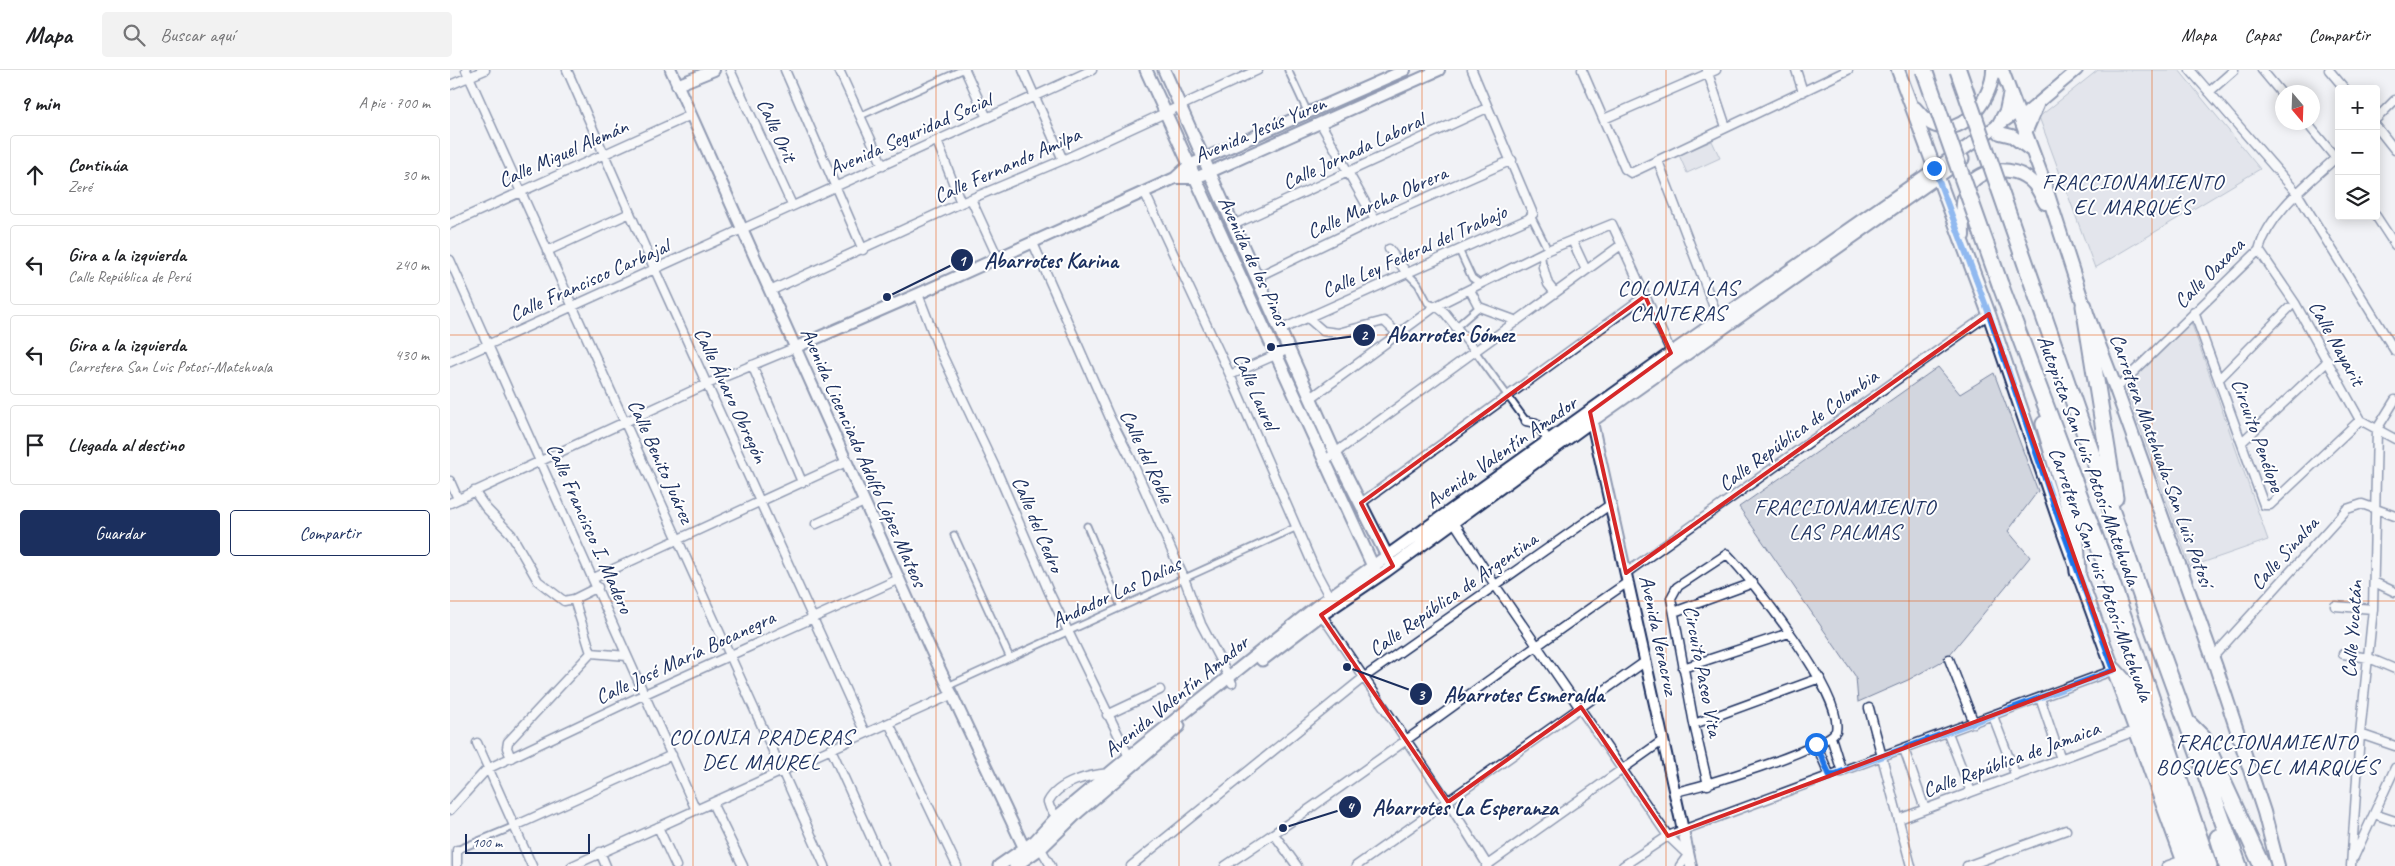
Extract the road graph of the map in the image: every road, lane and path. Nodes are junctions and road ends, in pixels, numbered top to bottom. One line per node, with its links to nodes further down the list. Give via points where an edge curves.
1 (485, 70): 33 (street)
2 (567, 70): 64 (street, Calle Álvaro Obregón)
3 (671, 70): 35 (street, Avenida Licenciado Adolfo López Mateos)
4 (714, 70): 35 (street)
5 (730, 70): 84 (street, Calle Orit)
6 (785, 70): 78 (street)
7 (839, 70): 52 (street)
8 (963, 70): 52 (street); 53 (street)
9 (1023, 70): 41 (street)
10 (1092, 70): 32 (street, Avenida Seguridad Social)
11 (1146, 70): 48 (main road, Avenida de los Pinos)
12 (1164, 70): 45 (main road, Avenida de los Pinos)
13 (1258, 70): 45 (street, Calle Fernando Amilpa)
14 (1288, 70): 47 (street)
15 (1406, 70): 47 (street, Avenida Jesús Yuren)
16 (1439, 70): 55 (street, Avenida Jesús Yuren)
17 (1472, 70): 46 (street)
18 (1582, 70): 54 (street)
19 (1796, 70): 38 (street)
20 (1848, 70): 38 (street)
21 (1898, 70): 42 (main road, Carretera San Luis Potosí-Matehuala)
22 (1924, 70): 135 (highway, Autopista San Luis Potosí-Matehuala, bridge)
23 (1958, 70): 176 (highway, bridge)
24 (1993, 70): 42 (main road, via 1991,86 1981,104 1967,120 1956,125 1936,126 1926,120)
25 (2002, 70): 40 (main road, Carretera Matehuala-San Luis Potosí)
26 (2077, 70): 44 (street, Avenida Valentín Amador)
27 (2190, 70): 39 (street)
28 (2234, 70): 39 (street)
29 (2262, 70): 37 (street)
30 (2329, 70): 36 (street)
31 (1710, 71): 54 (street); 56 (street)
32 (1078, 73): 41 (street, Avenida Seguridad Social)
33 (467, 74): 34 (street); 80 (street, Calle Benito Juárez)
34 (450, 85)
35 (677, 85): 49 (street, Avenida Licenciado Adolfo López Mateos)
36 (2342, 85)
37 (2275, 86)
38 (1803, 92): 56 (street)
39 (2209, 92): 81 (street)
40 (2011, 95): 44 (main road, via 2020,102); 50 (main road, Carretera Matehuala-San Luis Potosí); 57 (main road)
41 (1035, 96): 53 (street, Avenida Seguridad Social); 67 (street)
42 (1909, 100): 75 (main road, Carretera San Luis Potosí-Matehuala)
43 (2395, 100): 51 (street)
44 (2033, 105): 50 (street, Avenida Valentín Amador); 60 (main road)
45 (1180, 106): 48 (street, Calle Fernando Amilpa); 66 (main road, Avenida de los Pinos)
46 (1487, 108): 68 (street); 74 (street, Calle Jornada Laboral)
47 (1308, 113): 66 (street, Avenida Jesús Yuren)
48 (1165, 114): 67 (street, Calle Fernando Amilpa); 71 (main road, Avenida de los Pinos)
49 (691, 115): 64 (street, Calle Miguel Alemán); 92 (street, Avenida Licenciado Adolfo López Mateos)
50 (2019, 115): 57 (main road, Avenida Valentín Amador); 60 (main road, Carretera Matehuala-San Luis Potosí)
51 (2380, 115)
52 (860, 116): 72 (street)
53 (987, 118): 61 (street, Avenida Seguridad Social)
54 (1604, 119): 70 (street, via 1625,169 1630,173)
55 (1321, 124): 73 (street, Avenida Jesús Yuren); 74 (street)
56 (1726, 127): 70 (street)
57 (1999, 130): 62 (main road); 75 (main road, Avenida Valentín Amador)
58 (2313, 130): 65 (street)
59 (2379, 130): 63 (street)
60 (2025, 133): 62 (main road, Carretera Matehuala-San Luis Potosí)
61 (937, 141): 72 (street, Avenida Seguridad Social); 83 (street)
62 (2031, 150): 91 (main road, Carretera Matehuala-San Luis Potosí)
63 (2395, 150)
64 (605, 153): 80 (street, Calle Miguel Alemán); 85 (street, Calle Álvaro Obregón)
65 (2335, 155)
66 (1204, 158): 71 (street, Avenida Jesús Yuren); 73 (main road, Avenida de los Pinos)
67 (1063, 160): 82 (street, Calle Fernando Amilpa)
68 (1512, 160): 86 (street); 87 (street, Calle Marcha Obrera)
69 (2335, 160): 81 (street, Calle Oaxaca)
70 (1658, 161): 126 (street)
71 (1189, 165): 76 (street, Avenida Jesús Yuren); 77 (main road, Avenida de los Pinos)
72 (883, 166): 78 (street, Avenida Seguridad Social)
73 (1210, 172): 77 (street, Avenida Jesús Yuren); 90 (main road, Avenida de los Pinos)
74 (1347, 173): 87 (street); 90 (street, Calle Jornada Laboral)
75 (1936, 173): 94 (main road, Carretera San Luis Potosí-Matehuala); 126 (main road, Avenida Valentín Amador)
76 (1176, 178): 77 (street, Avenida Jesús Yuren); 79 (street, Avenida Jesús Yuren)
77 (1195, 178): 136 (main road, Avenida de los Pinos)
78 (835, 187): 84 (street, Avenida Seguridad Social); 99 (street)
79 (1144, 191): 95 (street, Avenida Jesús Yuren); 141 (street, Calle Laurel)
80 (520, 192): 89 (street, Calle Miguel Alemán); 102 (street, Calle Benito Juárez)
81 (2297, 192): 101 (street, Calle Oaxaca, via 2263,235); 134 (street)
82 (972, 199): 83 (street, Calle Fernando Amilpa); 104 (street)
83 (961, 203): 99 (street, Calle Fernando Amilpa)
84 (792, 205): 92 (street, Avenida Seguridad Social)
85 (630, 213): 102 (street); 107 (street, Calle Álvaro Obregón)
86 (1532, 215): 100 (street, Calle Ley Federal del Trabajo); 103 (street)
87 (1375, 220): 110 (street, Calle Marcha Obrera)
88 (2379, 220): 97 (street)
89 (450, 224)
90 (1233, 225): 110 (main road, Avenida de los Pinos)
91 (2058, 226): 94 (main road, via 2034,183 2022,174 2007,170 1987,172 1973,180 1964,197); 118 (main road, Carretera Matehuala-San Luis Potosí)
92 (743, 229): 107 (street, Calle Francisco Carbajal); 113 (street, Avenida Licenciado Adolfo López Mateos)
93 (1572, 240): 96 (street, via 1612,224); 103 (street); 108 (street)
94 (1962, 242): 123 (main road, Carretera San Luis Potosí-Matehuala)
95 (1032, 243): 104 (street, Avenida Jesús Yuren); 183 (street, Calle del Roble)
96 (1621, 245): 108 (street); 116 (street)
97 (2395, 245)
98 (1389, 249): 109 (street)
99 (863, 250): 113 (street, Calle Fernando Amilpa)
100 (1459, 250): 109 (street, Calle Ley Federal del Trabajo); 111 (street, via 1472,278)
101 (2259, 250): 122 (street, Calle Oaxaca); 138 (street, Calle Nayarit, via 2295,303)
102 (547, 251): 120 (street, Calle Benito Juárez)
103 (1544, 252): 106 (street); 111 (street)
104 (998, 258): 115 (street, Avenida Jesús Yuren)
105 (450, 260): 130 (street, Calle Francisco I. Madero)
106 (1543, 267): 114 (street, via 1548,284)
107 (655, 270): 120 (street, Calle Francisco Carbajal); 143 (street, Calle Álvaro Obregón)
108 (1586, 270): 114 (street)
109 (1408, 273): 117 (street, via 1428,303); 124 (street, Calle Ley Federal del Trabajo)
110 (1256, 277): 128 (main road, Avenida de los Pinos)
111 (1479, 283): 112 (street)
112 (1470, 290): 117 (street); 119 (street)
113 (770, 291): 131 (street, Avenida Licenciado Adolfo López Mateos)
114 (1555, 293): 125 (street)
115 (918, 294): 131 (street, Avenida Jesús Yuren); 198 (street, Calle del Cedro, via 938,346)
116 (1646, 296): 137 (street); 145 (street)
117 (1436, 306): 127 (street); 129 (street)
118 (2084, 306): 144 (main road, Carretera Matehuala-San Luis Potosí); 176 (highway)
119 (1479, 307): 125 (street); 127 (street)
120 (572, 308): 130 (street, Calle Francisco Carbajal); 151 (street, Calle Benito Juárez)
121 (2289, 308): 142 (street)
122 (2194, 312): 142 (street, Circuito Penélope); 144 (street, Calle Oaxaca)
123 (1989, 314): 180 (main road, Carretera San Luis Potosí-Matehuala); 184 (street, Calle República de Colombia)
124 (1308, 318): 128 (street, Calle Ley Federal del Trabajo); 129 (street, Calle Ley Federal del Trabajo, via 1323,331 1338,332 1384,321)
125 (1517, 321): 133 (street)
126 (1721, 325): 137 (main road, Avenida Valentín Amador)
127 (1456, 327): 133 (street)
128 (1280, 330): 132 (main road, Avenida de los Pinos)
129 (1398, 334): 146 (street)
130 (487, 345): 139 (street, Calle Francisco Carbajal); 157 (street, Calle Francisco I. Madero)
131 (794, 348): 140 (street); 158 (street, Avenida Licenciado Adolfo López Mateos)
132 (1289, 349): 136 (street); 146 (main road, Avenida de los Pinos)
133 (1475, 351): 145 (street); 156 (street)
134 (2395, 351)
135 (2027, 353): 180 (highway, via 2030,380 2075,527); 300 (highway, Autopista San Luis Potosí-Matehuala, via 2106,566)
136 (1276, 355): 141 (street); 159 (main road, Avenida de los Pinos)
137 (1674, 358): 148 (main road, Avenida Valentín Amador)
138 (2328, 361): 149 (street, Calle Nayarit); 155 (street)
139 (450, 362)
140 (752, 365): 143 (street); 161 (street)
141 (1230, 376): 174 (street, Calle Laurel)
142 (2219, 379): 155 (street, Circuito Penélope)
143 (707, 384): 151 (street); 165 (street, Calle Álvaro Obregón)
144 (2116, 389): 206 (main road, Carretera Matehuala-San Luis Potosí)
145 (1510, 396): 150 (street); 167 (street)
146 (1311, 398): 156 (main road, Avenida de los Pinos)
147 (2395, 400): 152 (street)
148 (1591, 416): 154 (main road, Avenida Valentín Amador); 168 (street, Avenida Veracruz); 171 (main road, Avenida Valentín Amador)
149 (2360, 420): 152 (street); 155 (street, Circuito Penélope, via 2270,505 2264,505 2260,498)
150 (1526, 421): 154 (street, via 1536,423)
151 (624, 422): 157 (street); 177 (street, Calle Benito Juárez)
152 (2377, 429): 153 (street); 169 (street, Calle Yucatán)
153 (2395, 440)
154 (1549, 441): 171 (main road, Avenida Valentín Amador)
155 (2242, 442)
156 (1335, 453): 159 (street); 167 (main road, Avenida de los Pinos)
157 (541, 460): 162 (street); 181 (street, Calle Francisco I. Madero)
158 (846, 462): 161 (street); 166 (street, Avenida Licenciado Adolfo López Mateos)
159 (1324, 462): 179 (main road, Avenida de los Pinos)
160 (450, 481): 163 (street)
161 (802, 482): 165 (street)
162 (474, 491): 163 (street); 190 (street, via 511,534 538,581 564,601)
163 (458, 499): 164 (street)
164 (450, 502)
165 (761, 502): 177 (street); 197 (street, Calle Álvaro Obregón)
166 (864, 502): 172 (street); 182 (street, Avenida Licenciado Adolfo López Mateos)
167 (1361, 503): 178 (main road, Avenida de los Pinos)
168 (1611, 504): 184 (street, Avenida Veracruz); 187 (street, Calle República de Argentina)
169 (2375, 507): 170 (street, Calle Sinaloa); 185 (street, Calle Yucatán); 206 (street, Calle Sinaloa, via 2362,504 2347,510)
170 (2395, 516)
171 (1451, 517): 178 (main road, Avenida Valentín Amador); 187 (street)
172 (816, 524)
173 (1087, 526): 193 (street)
174 (1296, 527): 183 (street, Andador Las Dalias); 191 (street, Calle Laurel)
175 (954, 536): 205 (street)
176 (2122, 539): 227 (highway)
177 (677, 541): 181 (street); 204 (street, Calle Benito Juárez)
178 (1389, 561): 179 (main road, Avenida Valentín Amador)
179 (1374, 572): 191 (main road, Avenida Valentín Amador)
180 (2078, 572): 212 (main road, Carretera San Luis Potosí-Matehuala)
181 (594, 578): 188 (street, Calle Francisco I. Madero)
182 (899, 578): 197 (street, Calle José María Bocanegra); 216 (street, Avenida Licenciado Adolfo López Mateos)
183 (1184, 578): 193 (street, Andador Las Dalias); 215 (street, Calle del Roble, via 1201,624)
184 (1627, 578): 200 (street, Calle República de Colombia); 209 (street, Avenida Veracruz)
185 (2374, 582): 189 (street); 194 (street, Calle Yucatán)
186 (1752, 583): 196 (street); 196 (street, Circuito Paseo Vita, via 1727,554 1677,587 1672,598); 199 (street, Circuito Paseo Vita)
187 (1495, 585): 200 (street); 213 (street, Calle República de Argentina)
188 (598, 587): 190 (street); 203 (street, Calle Francisco I. Madero)
189 (2395, 592)
190 (574, 599): 201 (street)
191 (1332, 602): 195 (main road, Avenida Valentín Amador)
192 (2335, 606): 194 (street)
193 (1121, 608): 198 (street, Andador Las Dalias)
194 (2373, 609): 207 (street, Calle Yucatán)
195 (1319, 611): 213 (street); 215 (main road, Avenida Valentín Amador)
196 (1674, 612): 210 (street, Circuito Paseo Vita)
197 (814, 618): 204 (street, Calle José María Bocanegra); 230 (street, Calle Álvaro Obregón)
198 (1067, 632): 205 (street, Andador Las Dalias); 222 (street, Calle del Cedro)
199 (1790, 632): 210 (street); 214 (street, Circuito Paseo Vita)
200 (1538, 644): 220 (street); 233 (street, Calle República de Colombia)
201 (592, 653): 203 (street); 242 (street, via 508,742)
202 (2343, 654): 207 (street)
203 (627, 656): 218 (street, Calle Francisco I. Madero)
204 (729, 656): 218 (street, Calle José María Bocanegra); 248 (street, Calle Benito Juárez)
205 (1010, 658): 216 (street, Andador Las Dalias)
206 (2212, 658): 304 (main road, Carretera Matehuala-San Luis Potosí, via 2264,812)
207 (2369, 658): 211 (street); 231 (street, Calle Yucatán)
208 (1949, 659): 225 (street)
209 (1646, 661): 220 (street); 234 (street, Avenida Veracruz)
210 (1684, 668): 226 (street, Circuito Paseo Vita)
211 (2395, 669)
212 (2114, 670): 219 (street); 228 (main road, Carretera San Luis Potosí-Matehuala); 277 (highway, via 2130,689 2145,721)
213 (1363, 678): 233 (street); 290 (street, Calle República de Argentina)
214 (1820, 678): 226 (street); 232 (street, Circuito Paseo Vita, via 1838,726)
215 (1230, 680): 244 (main road, Avenida Valentín Amador)
216 (950, 690): 224 (street); 274 (street, Avenida Licenciado Adolfo López Mateos)
217 (1160, 690): 222 (street)
218 (645, 694): 240 (street, Calle Francisco I. Madero); 242 (street, Calle José María Bocanegra)
219 (2040, 698): 223 (street); 243 (street)
220 (1581, 707): 247 (street); 256 (street)
221 (1869, 708): 241 (street)
222 (1106, 715): 244 (street, Calle del Cedro)
223 (1993, 716): 225 (street); 252 (street)
224 (889, 722): 230 (street); 286 (street)
225 (1974, 723): 229 (street)
226 (1694, 724): 253 (street, Circuito Paseo Vita)
227 (2187, 726): 301 (highway, via 2193,760); 302 (highway); 303 (highway, via 2203,738)
228 (2135, 731): 243 (street, Calle República de Jamaica); 277 (main road, Carretera San Luis Potosí-Matehuala)
229 (1948, 732): 239 (street); 255 (street)
230 (865, 733): 238 (street)
231 (2360, 734): 237 (street); 276 (street, Calle Yucatán)
232 (1831, 737): 236 (street); 249 (street)
233 (1405, 740): 256 (street); 269 (street, Calle República de Colombia)
234 (1662, 741): 247 (street); 254 (street, Avenida Veracruz)
235 (477, 743): 246 (street)
236 (1816, 744): 251 (street); 253 (street)
237 (2395, 746)
238 (831, 749): 248 (street); 285 (street)
239 (1904, 749): 241 (street); 258 (street)
240 (672, 755): 260 (street, Calle Francisco I. Madero); 265 (street)
241 (1883, 757): 249 (street); 263 (street)
242 (511, 758): 246 (street, Calle José María Bocanegra)
243 (2061, 759): 252 (street, Calle República de Jamaica)
244 (1131, 761): 250 (main road, Avenida Valentín Amador); 271 (main road, Avenida Valentín Amador)
245 (2395, 768): 261 (street)
246 (487, 769): 259 (street); 265 (street)
247 (1622, 770): 270 (street); 294 (street)
248 (781, 772): 257 (street); 284 (street, Calle Benito Juárez)
249 (1842, 772): 251 (street)
250 (1111, 773): 262 (main road, Avenida Valentín Amador); 262 (street, via 1090,775 1053,792 1048,802)
251 (1830, 776): 267 (street)
252 (2016, 776): 255 (street, Calle República de Jamaica)
253 (1708, 785): 254 (street)
254 (1674, 792): 267 (street, Avenida Veracruz)
255 (1970, 792): 258 (street, Calle República de Jamaica)
256 (1448, 802): 293 (street); 294 (street)
257 (712, 803): 260 (street); 283 (street)
258 (1925, 809): 263 (street, Calle República de Jamaica)
259 (450, 810)
260 (696, 810): 266 (street)
261 (2374, 814): 264 (street); 276 (street)
262 (1057, 818): 271 (main road, Avenida Valentín Amador)
263 (1899, 819): 297 (street)
264 (2395, 822)
265 (515, 826): 272 (street); 279 (street)
266 (658, 826): 273 (street); 282 (street)
267 (1683, 830): 270 (street); 275 (street, Avenida Veracruz)
268 (2066, 830): 298 (street)
269 (1274, 834): 291 (street, Calle República de Colombia); 292 (street)
270 (1668, 836): 275 (street); 295 (street)
271 (1038, 845): 274 (main road, Avenida Valentín Amador); 289 (street)
272 (457, 850): 278 (street)
273 (600, 852): 280 (street); 281 (street)
274 (1026, 853): 287 (main road, Avenida Valentín Amador); 288 (main road, Avenida Valentín Amador)
275 (1690, 861): 296 (street)
276 (2351, 863)
277 (2188, 864): 299 (street)
278 (457, 866)
279 (532, 866)
280 (572, 866)
281 (606, 866)
282 (676, 866)
283 (743, 866)
284 (825, 866)
285 (884, 866)
286 (957, 866)
287 (999, 866)
288 (1015, 866)
289 (1051, 866)
290 (1131, 866)
291 (1225, 866)
292 (1297, 866)
293 (1356, 866)
294 (1487, 866)
295 (1623, 866)
296 (1680, 866)
297 (1910, 866)
298 (1967, 866)
299 (2166, 866)
300 (2209, 866)
301 (2227, 866)
302 (2239, 866)
303 (2262, 866)
304 (2278, 866)

